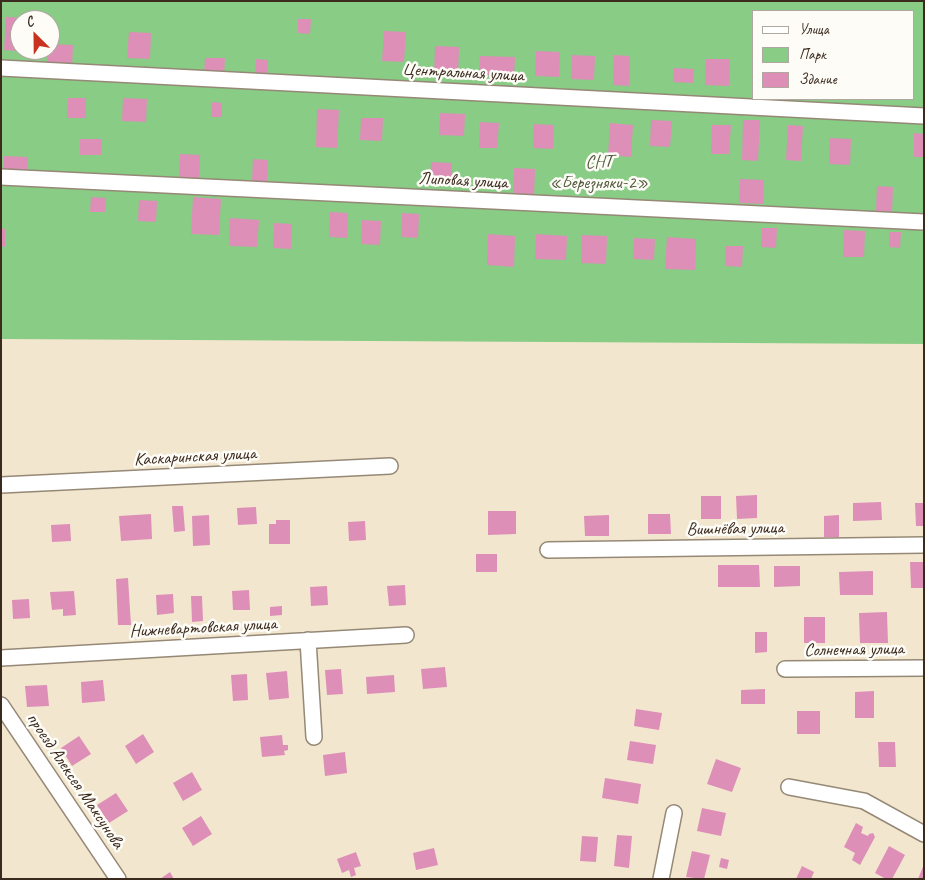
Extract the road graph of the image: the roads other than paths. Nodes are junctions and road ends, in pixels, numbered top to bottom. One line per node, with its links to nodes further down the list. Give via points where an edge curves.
1 (1, 68): 2 (street, Центральная улица)
2 (924, 116)
3 (1, 178): 4 (street, Липовая улица)
4 (924, 222)
5 (390, 466): 6 (street, Каскаринская улица)
6 (1, 486)
7 (924, 546): 8 (street, Вишнёвая улица)
8 (548, 550)
9 (406, 635): 10 (street, Нижневартовская улица)
10 (308, 640): 11 (street, Нижневартовская улица); 15 (street)
11 (1, 658)
12 (924, 668): 13 (street, Солнечная улица)
13 (785, 669)
14 (1, 705): 19 (street, проезд Алексея Максунова)
15 (314, 737)
16 (789, 787): 18 (street, via 864,801)
17 (674, 813): 20 (street)
18 (924, 834)
19 (118, 879)
20 (661, 879)

